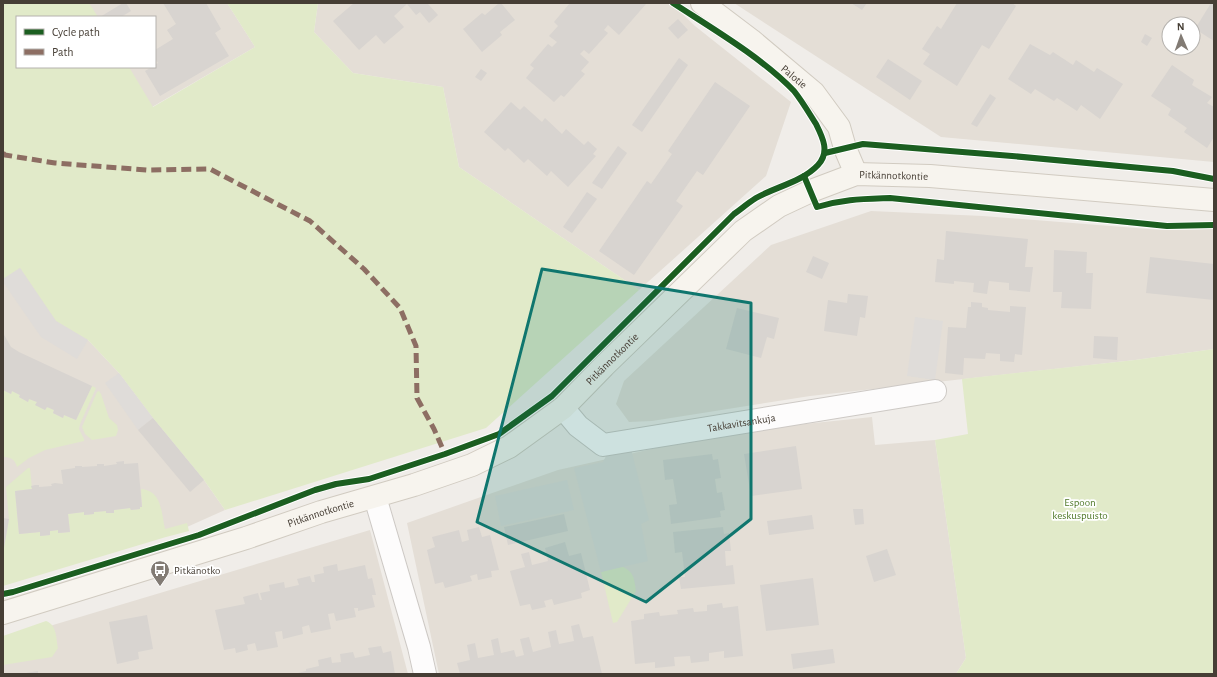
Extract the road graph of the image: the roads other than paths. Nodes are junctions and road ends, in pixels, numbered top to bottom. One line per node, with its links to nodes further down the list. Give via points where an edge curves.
1 (702, 3): 2 (street, Palotie, via 752,40 814,92 839,127)
2 (856, 174): 3 (street, Pitkännotkontie, via 930,176); 5 (street, Pitkännotkontie, via 780,206 743,231)
3 (1214, 200)
4 (935, 391): 5 (street, Takkavitsankuja, via 603,445 578,426)
5 (563, 408): 6 (street, Pitkännotkontie, via 509,447 472,465)
6 (375, 497): 7 (street, Pitkännotkontie); 8 (street)
7 (3, 613)
8 (425, 674)

